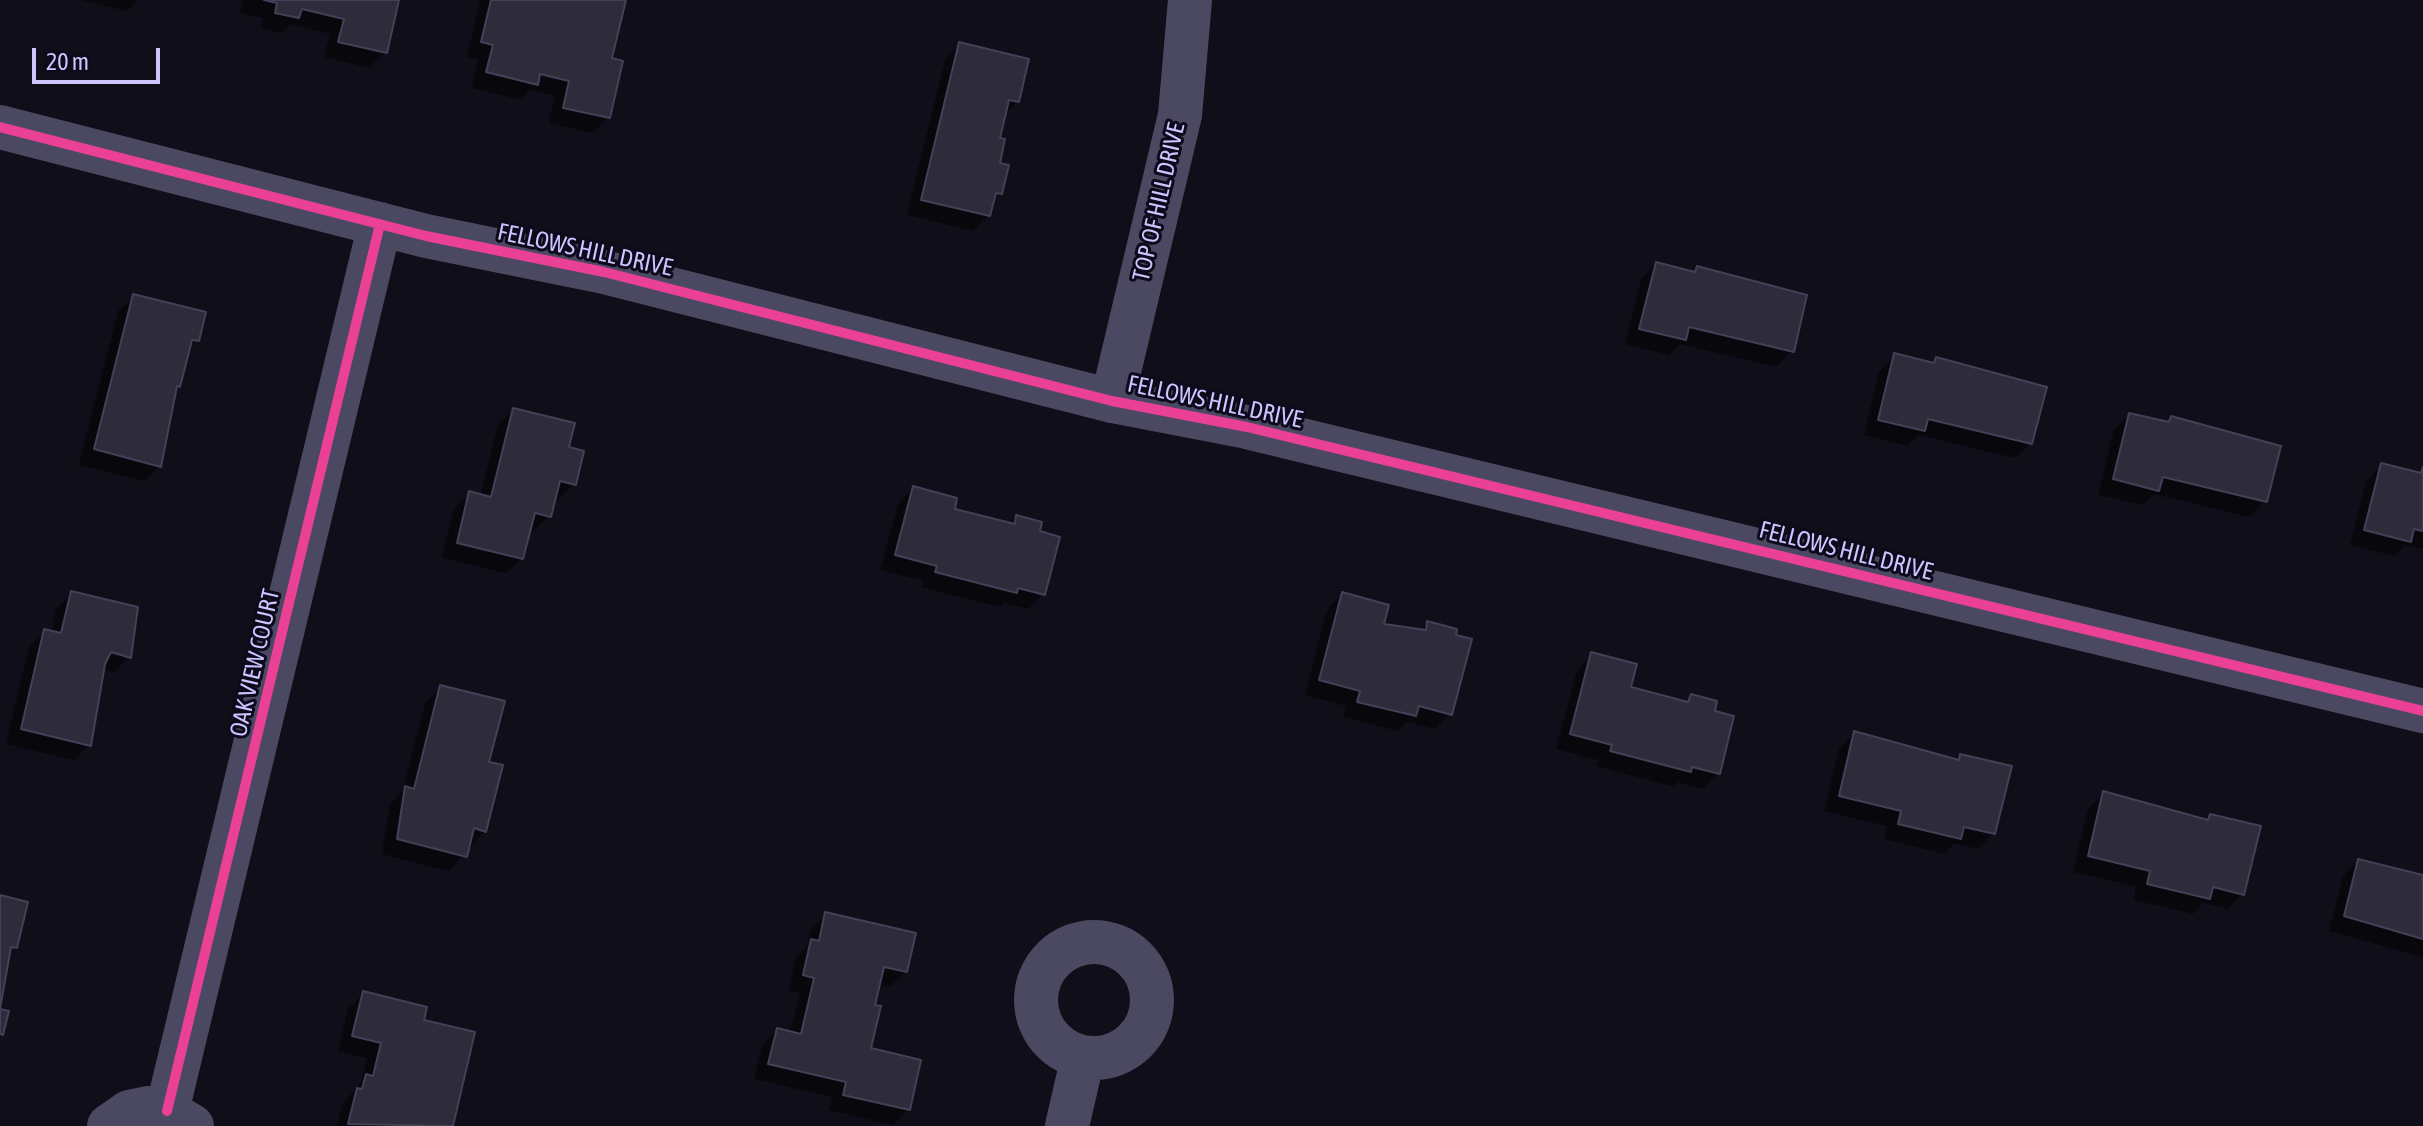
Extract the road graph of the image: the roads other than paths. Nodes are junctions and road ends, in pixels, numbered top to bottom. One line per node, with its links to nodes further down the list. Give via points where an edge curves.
1 (1190, 0): 4 (street, TOP OF HILL DRIVE, via 1180,115)
2 (0, 127): 3 (street, FELLOWS HILL DRIVE)
3 (380, 224): 4 (street, FELLOWS HILL DRIVE, via 604,272); 7 (street, OAK VIEW COURT)
4 (1112, 401): 5 (street, FELLOWS HILL DRIVE, via 1263,430)
5 (2423, 711)
6 (1083, 1057): 9 (street)
7 (180, 1118): 8 (street, OAK VIEW COURT, via 148,1108 129,1112)
8 (109, 1126)
9 (1067, 1126)

